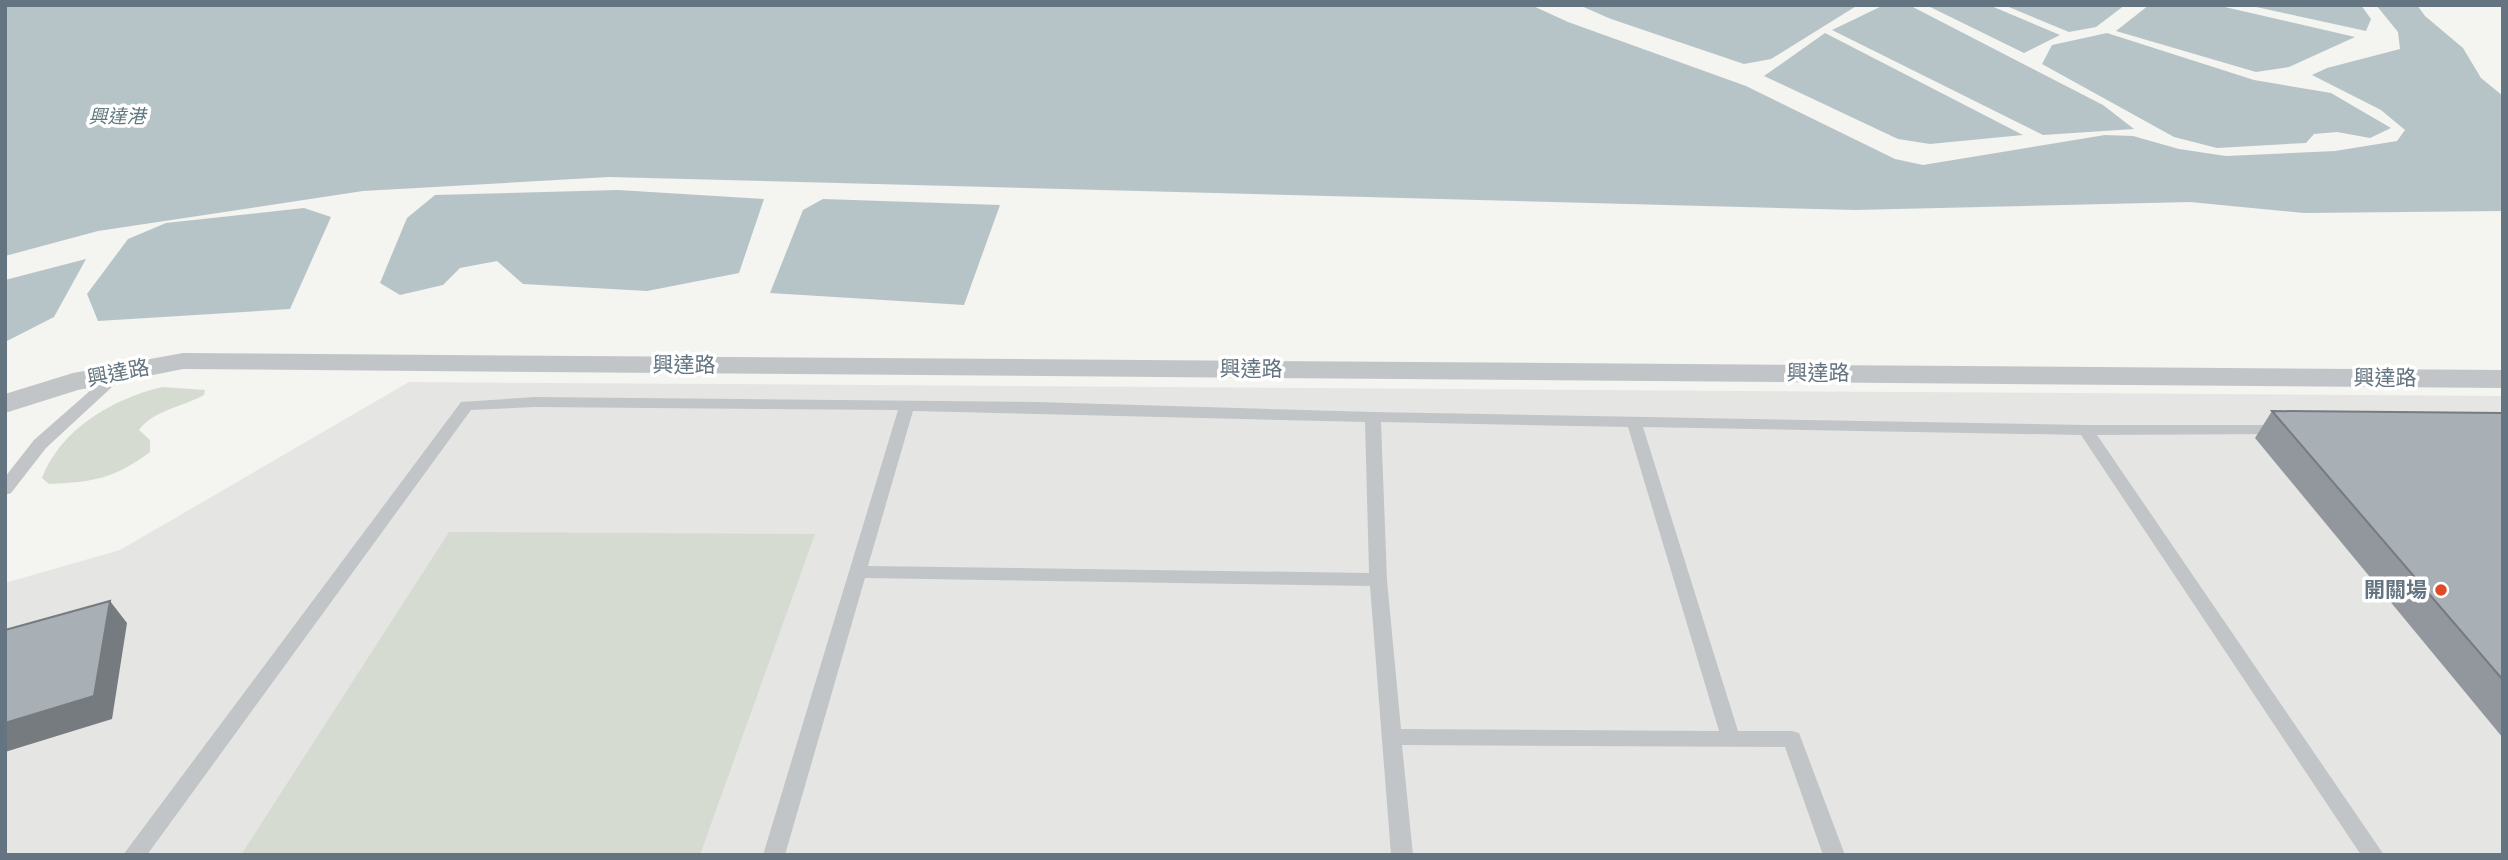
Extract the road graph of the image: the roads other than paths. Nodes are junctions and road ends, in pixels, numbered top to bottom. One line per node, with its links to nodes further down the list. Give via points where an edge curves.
1 (121, 371): 2 (street, 興達路, via 183,361); 3 (street, 興達路); 9 (lane, via 40,444)
2 (2503, 379)
3 (5, 404)
4 (907, 406): 5 (lane); 10 (lane); 14 (lane, via 466,405)
5 (1373, 417): 6 (lane); 11 (lane)
6 (1634, 422): 8 (lane); 13 (lane)
7 (2294, 429): 8 (lane)
8 (2086, 430): 18 (lane)
9 (5, 489)
10 (858, 572): 11 (lane); 15 (lane)
11 (1378, 580): 12 (lane)
12 (1391, 737): 13 (lane); 16 (lane)
13 (1731, 739): 17 (lane, via 1792,739)
14 (134, 855)
15 (774, 855)
16 (1402, 855)
17 (1834, 855)
18 (2373, 855)

